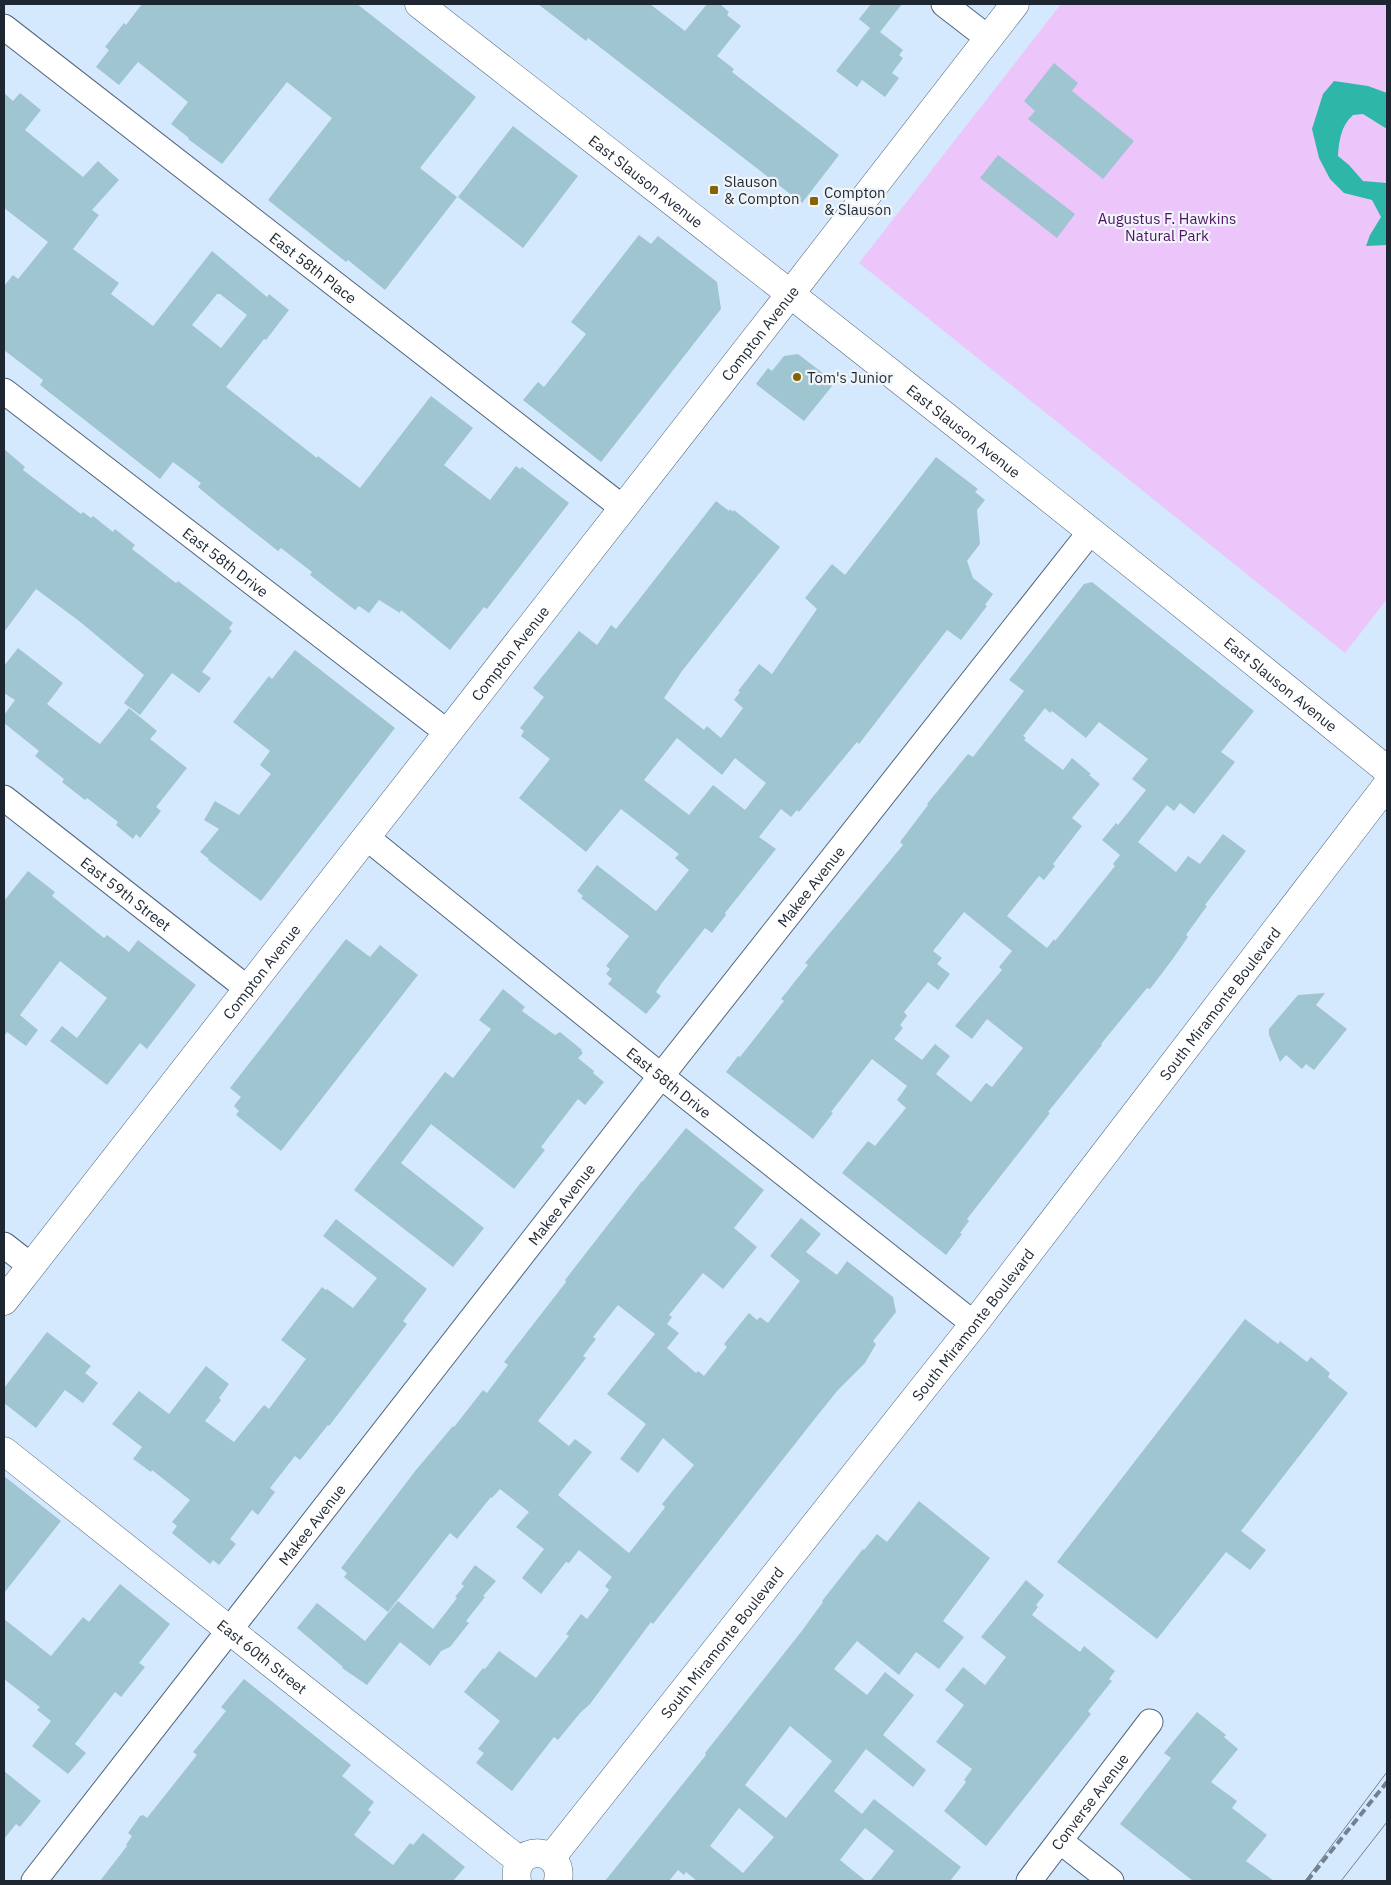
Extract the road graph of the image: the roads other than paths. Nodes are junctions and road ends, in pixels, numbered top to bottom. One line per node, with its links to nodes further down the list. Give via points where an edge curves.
1 (419, 4): 6 (main road, East Slauson Avenue)
2 (944, 4): 5 (street)
3 (1014, 4): 5 (main road, Compton Avenue)
4 (4, 27): 8 (street, East 58th Place)
5 (988, 38): 6 (main road, Compton Avenue)
6 (791, 293): 8 (main road, Compton Avenue); 9 (main road, East Slauson Avenue)
7 (4, 391): 10 (street, East 58th Drive)
8 (623, 508): 10 (main road, Compton Avenue)
9 (1091, 531): 11 (main road, East Slauson Avenue); 16 (street, Makee Avenue)
10 (448, 733): 14 (main road, Compton Avenue)
11 (1387, 770)
12 (1387, 785): 20 (main road, South Miramonte Boulevard)
13 (4, 798): 15 (street, East 59th Street)
14 (366, 837): 15 (main road, Compton Avenue); 16 (street, East 58th Drive)
15 (248, 989): 18 (main road, Compton Avenue)
16 (661, 1076): 20 (street, East 58th Drive); 22 (street, Makee Avenue)
17 (4, 1245): 18 (street)
18 (31, 1266): 19 (main road, Compton Avenue)
19 (4, 1301)
20 (974, 1324): 25 (main road, South Miramonte Boulevard)
21 (4, 1451): 22 (main road, East 60th Street)
22 (228, 1630): 26 (main road, East 60th Street); 27 (street, Makee Avenue)
23 (1150, 1722): 24 (street, Converse Avenue)
24 (1060, 1840): 28 (street, Converse Avenue); 29 (street)
25 (555, 1869): 26 (main road, via 538,1853 531,1854)
26 (518, 1871)
27 (34, 1881)
28 (1029, 1881)
29 (1111, 1881)

